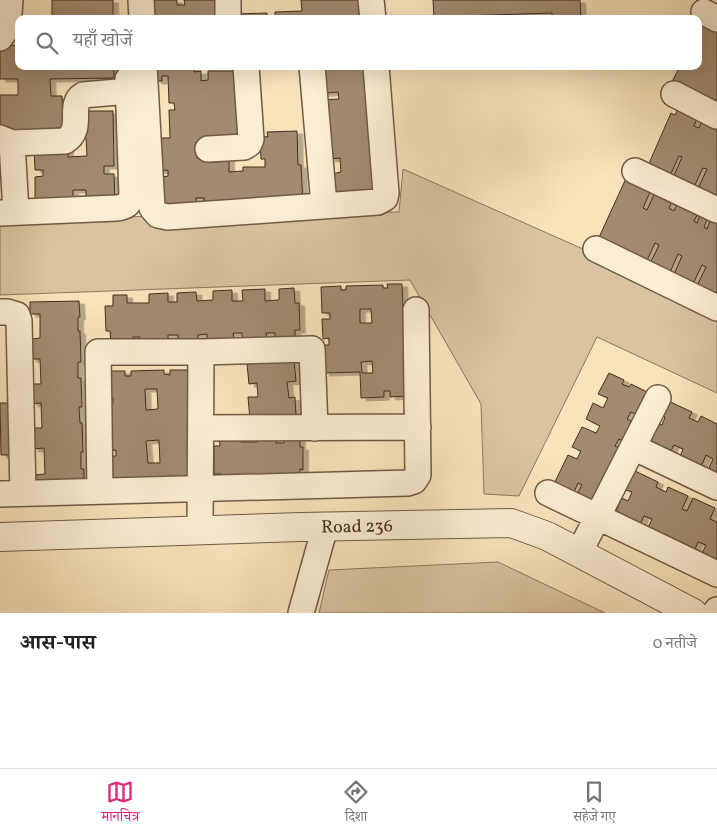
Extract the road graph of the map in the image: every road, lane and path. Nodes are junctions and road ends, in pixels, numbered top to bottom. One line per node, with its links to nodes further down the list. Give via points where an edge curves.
1 (10, 0): 10 (street, via 8,27)
2 (126, 0): 6 (street)
3 (141, 0): 7 (street)
4 (228, 0): 8 (street)
5 (371, 0): 9 (street)
6 (127, 15)
7 (142, 15)
8 (228, 15)
9 (373, 15)
10 (0, 38)
11 (128, 70): 16 (street)
12 (144, 70): 22 (street, via 152,208 158,215 168,217)
13 (246, 70): 20 (street, via 249,144)
14 (312, 70): 22 (street)
15 (376, 70): 22 (street, via 385,198 378,202)
16 (129, 91): 19 (street, via 78,97 75,131 65,140); 24 (street, via 130,203 116,208)
17 (674, 94): 18 (street)
18 (717, 116)
19 (6, 141): 24 (street)
20 (208, 149)
21 (635, 171): 23 (street)
22 (324, 206)
23 (717, 210)
24 (8, 213)
25 (596, 249): 26 (street)
26 (717, 308)
27 (416, 310): 31 (street)
28 (0, 312): 39 (street, via 17,315 19,321)
29 (201, 352): 32 (street); 33 (street, via 312,349); 37 (street, via 98,352)
30 (658, 398): 34 (street)
31 (418, 427): 33 (street); 36 (street, via 418,475 408,483)
32 (201, 428): 33 (street); 36 (street)
33 (315, 428)
34 (633, 447): 35 (street); 40 (street)
35 (717, 487)
36 (201, 489): 37 (street); 42 (street)
37 (100, 491): 39 (street)
38 (548, 493): 40 (street)
39 (12, 494)
40 (598, 517): 44 (street); 45 (street)
41 (325, 527): 42 (street, Road 236); 44 (street, Road 236, via 511,523 547,536); 46 (street)
42 (200, 531): 43 (street, Road 236)
43 (0, 538)
44 (579, 553): 47 (street, Road 236)
45 (717, 574)
46 (301, 613)
47 (693, 613)

